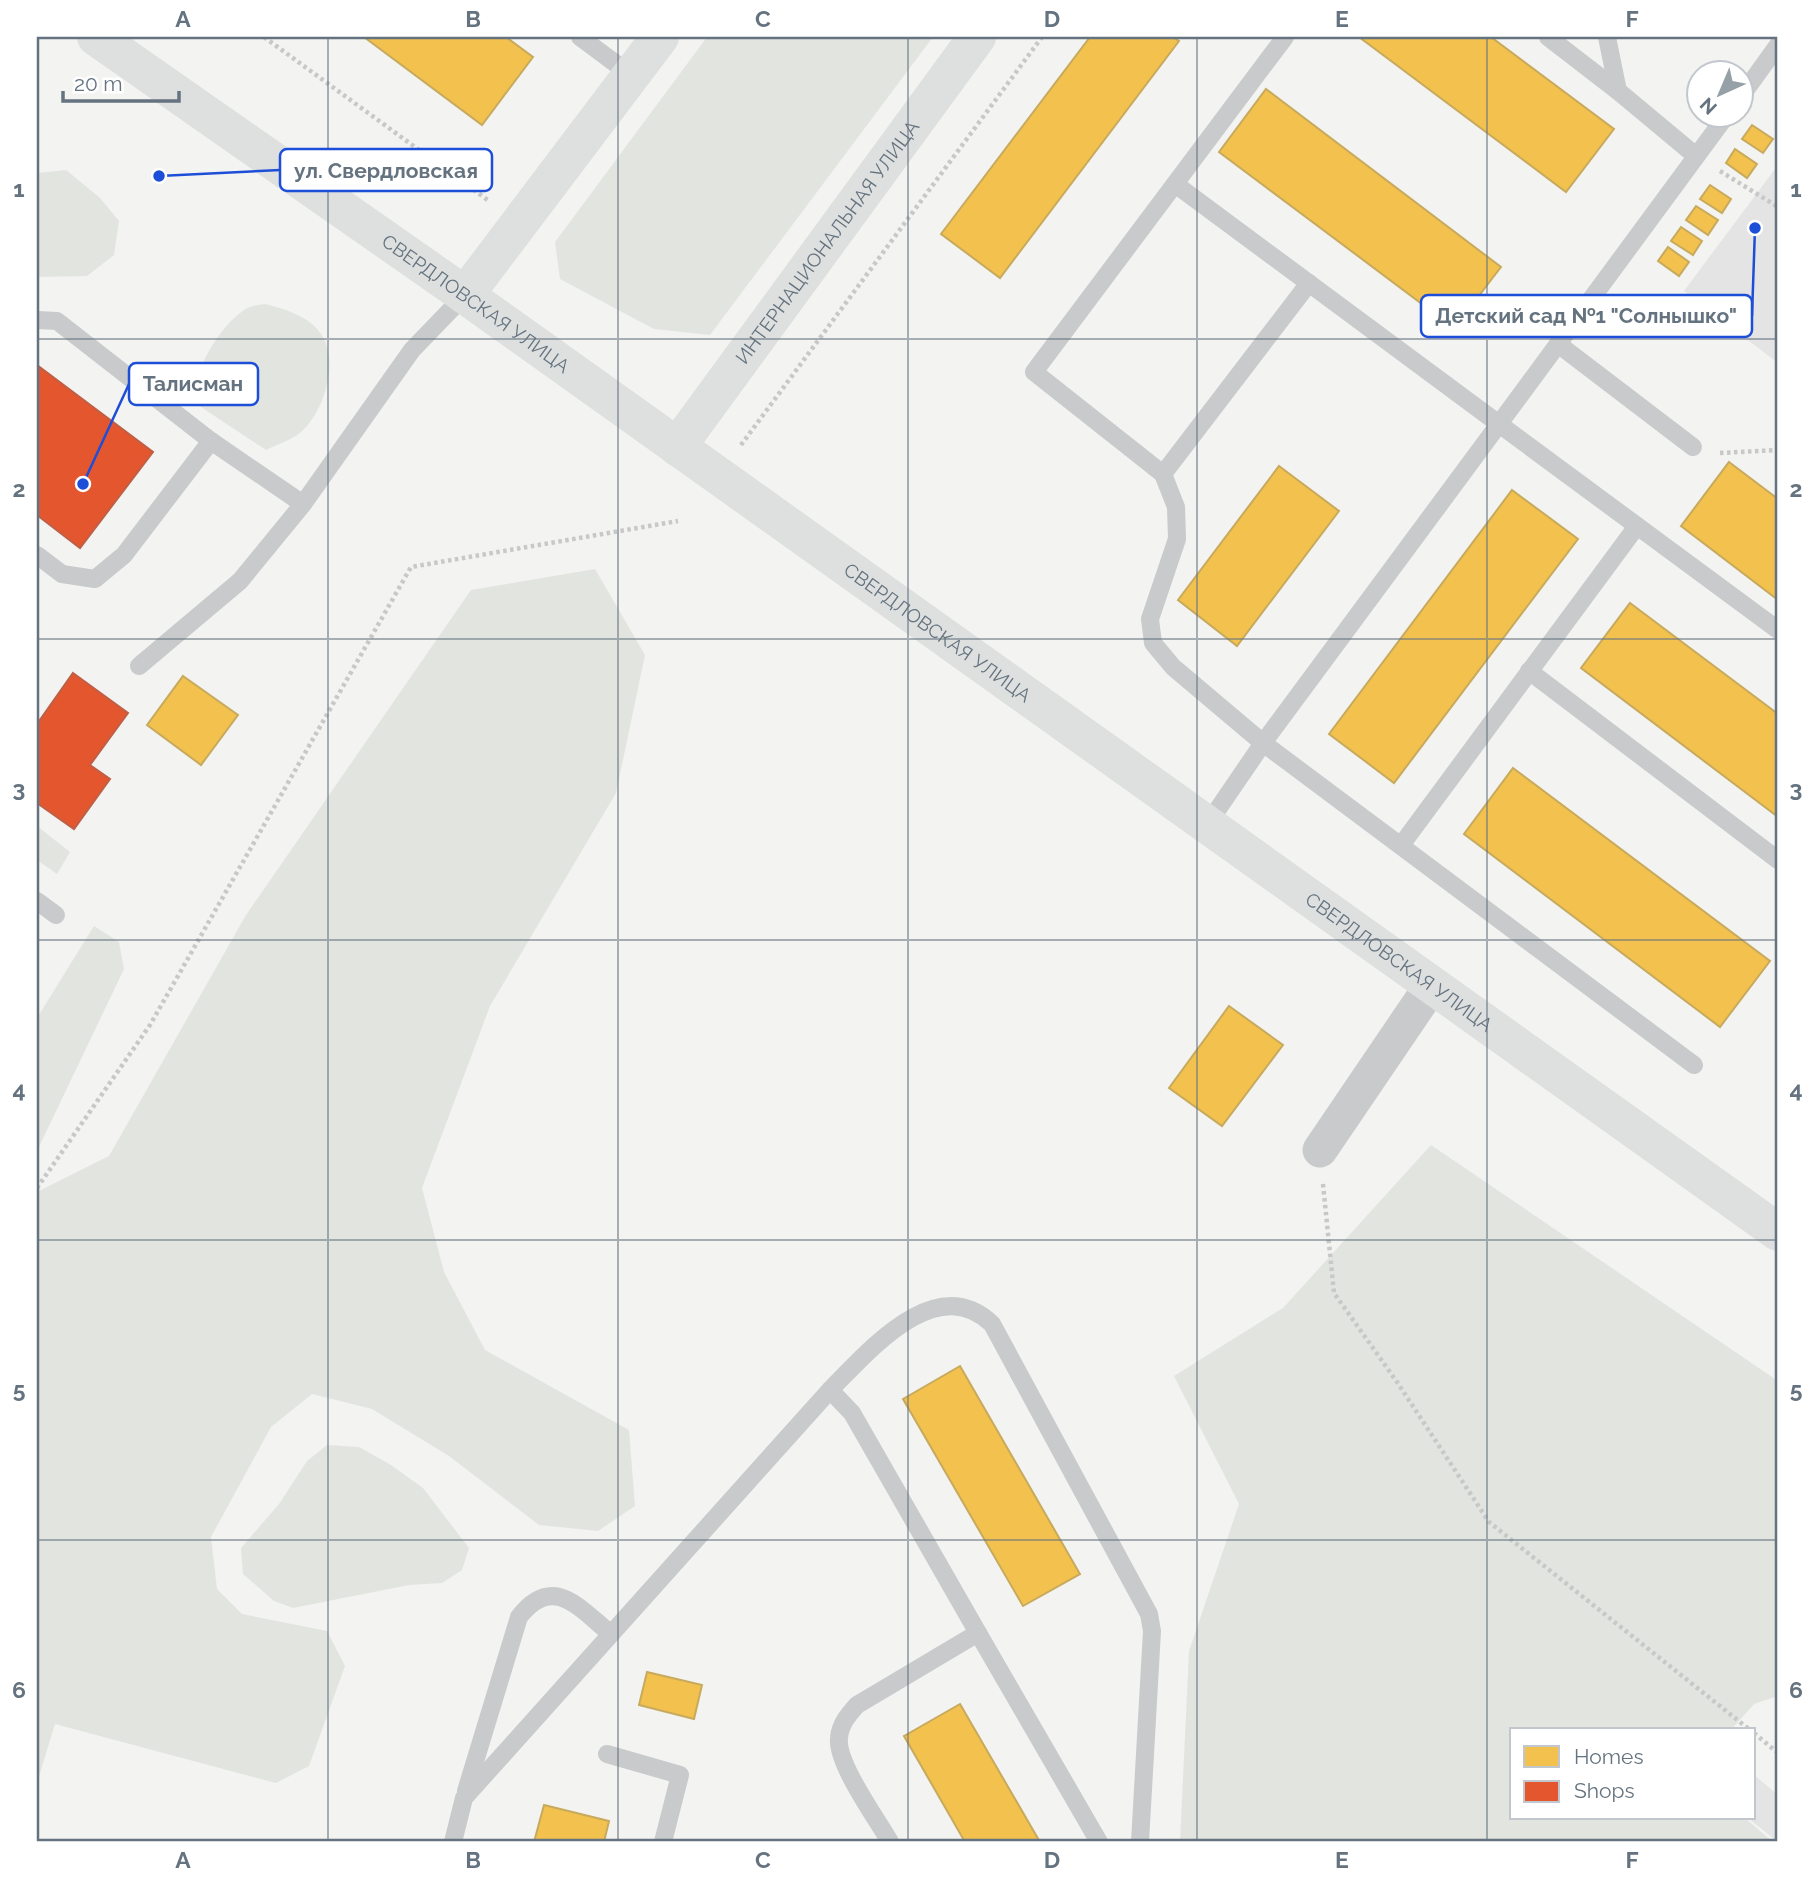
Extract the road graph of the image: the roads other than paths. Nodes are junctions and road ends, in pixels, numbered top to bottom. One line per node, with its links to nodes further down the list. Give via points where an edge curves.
1 (96, 37): 16 (main road, СВЕРДЛОВСКАЯ УЛИЦА)
2 (580, 37): 9 (lane)
3 (660, 37): 9 (main road)
4 (977, 37): 21 (main road, ИНТЕРНАЦИОНАЛЬНАЯ УЛИЦА)
5 (1285, 37): 14 (lane)
6 (1548, 37): 11 (lane)
7 (1608, 37): 11 (lane)
8 (1778, 45): 10 (lane)
9 (631, 75): 16 (main road)
10 (1756, 75)
11 (1618, 91): 13 (lane)
12 (1716, 130): 13 (lane)
13 (1696, 156): 18 (lane)
14 (1175, 184): 15 (lane); 23 (lane, via 1034,372)
15 (1309, 283): 19 (lane); 23 (lane)
16 (465, 295): 21 (main road, СВЕРДЛОВСКАЯ УЛИЦА); 24 (lane, via 412,350)
17 (37, 320): 20 (lane, via 57,321)
18 (1558, 344): 19 (lane); 22 (lane)
19 (1499, 424): 25 (lane); 30 (lane)
20 (211, 441): 24 (lane); 26 (lane, via 124,555 95,579 62,573)
21 (677, 447): 31 (main road, СВЕРДЛОВСКАЯ УЛИЦА)
22 (1702, 450)
23 (1163, 474): 30 (lane, via 1176,507 1177,539 1150,619 1153,643 1173,667)
24 (303, 504): 28 (lane, via 240,581)
25 (1637, 526): 27 (lane); 29 (lane)
26 (37, 555)
27 (1778, 630)
28 (139, 666)
29 (1529, 671): 32 (lane); 33 (lane)
30 (1264, 743): 31 (lane); 32 (lane)
31 (1207, 825): 36 (main road, СВЕРДЛОВСКАЯ УЛИЦА)
32 (1402, 844): 37 (lane)
33 (1778, 860)
34 (37, 901): 35 (lane)
35 (56, 915)
36 (1432, 985): 38 (street); 39 (main road, СВЕРДЛОВСКАЯ УЛИЦА)
37 (1694, 1065)
38 (1320, 1150)
39 (1778, 1232)
40 (830, 1390): 41 (lane, via 852,1413); 42 (lane); 49 (lane, via 870,1350 923,1311 948,1305 965,1307 992,1324 1149,1614 1152,1631)
41 (978, 1633): 47 (lane, via 857,1705 845,1718 838,1739 843,1759); 48 (lane)
42 (611, 1634): 44 (lane); 44 (lane, via 559,1596 544,1595 530,1604 519,1617)
43 (607, 1754): 46 (lane, via 680,1775)
44 (464, 1798): 45 (lane)
45 (453, 1842)
46 (663, 1842)
47 (890, 1842)
48 (1099, 1842)
49 (1140, 1842)

